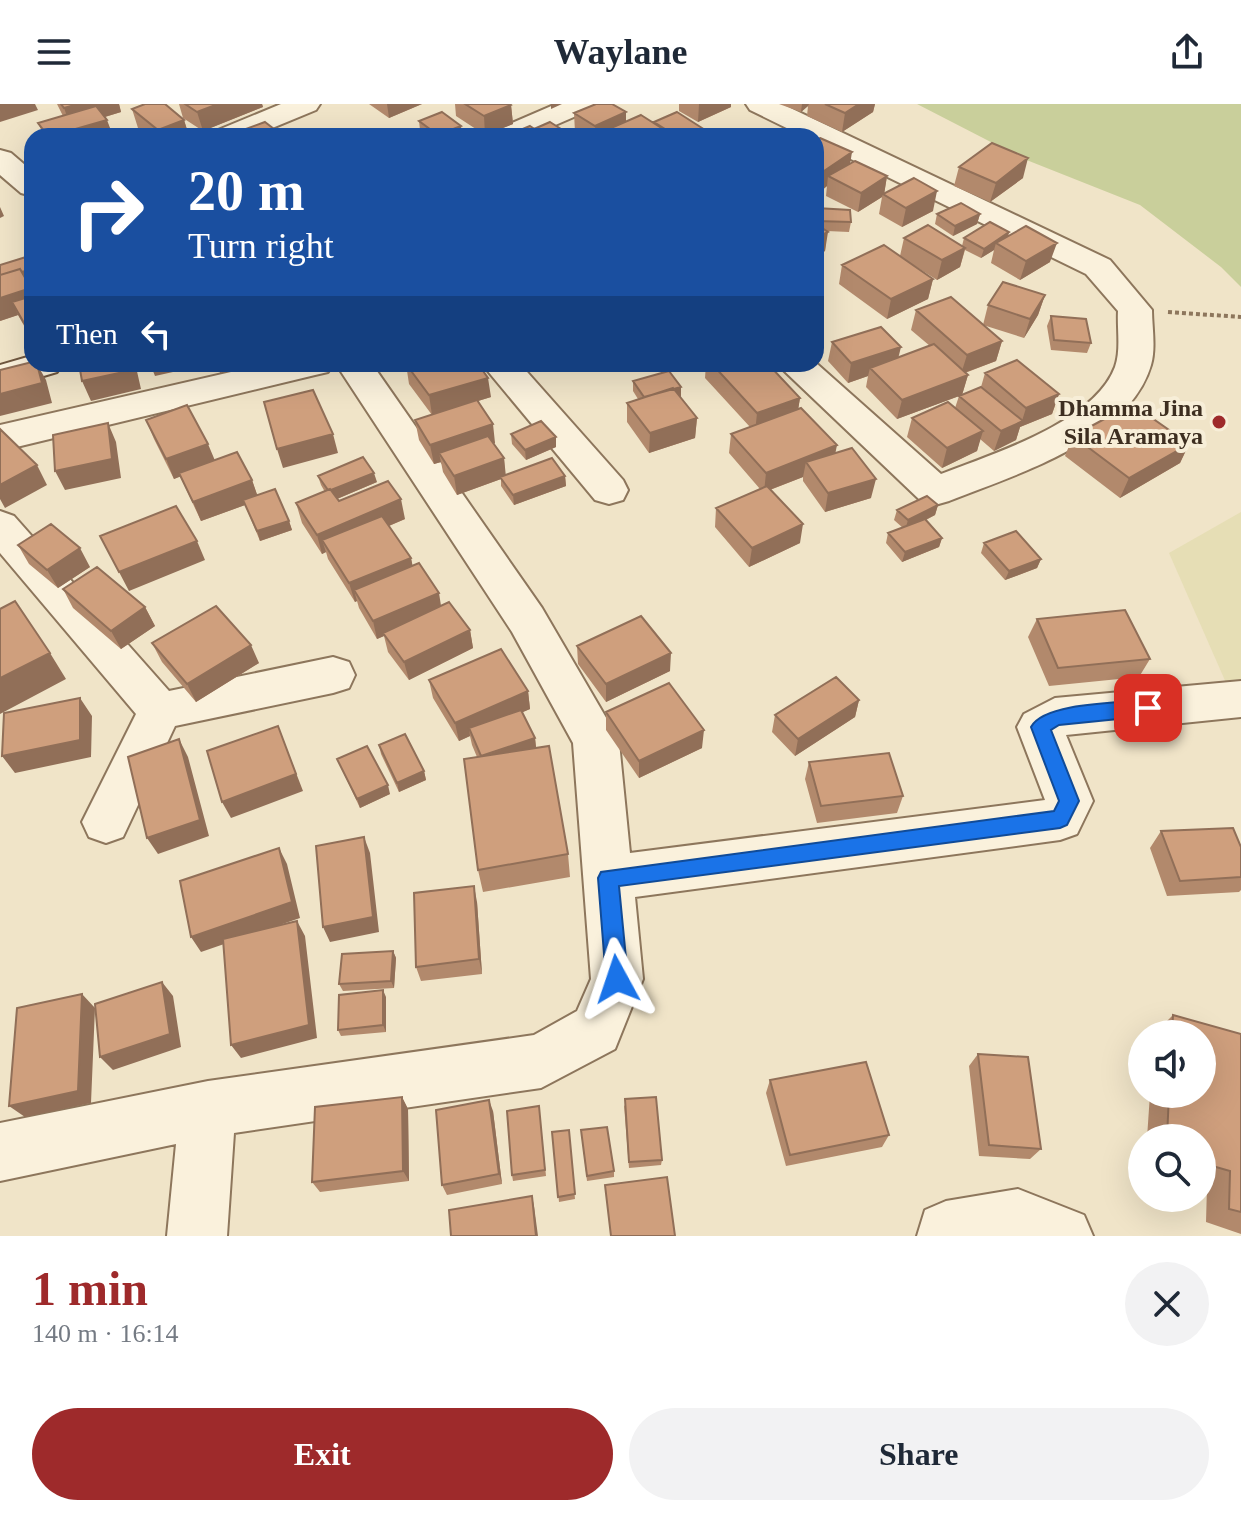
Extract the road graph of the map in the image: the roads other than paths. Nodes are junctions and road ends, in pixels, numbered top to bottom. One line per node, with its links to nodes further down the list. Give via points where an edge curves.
1 (306, 104): 4 (street)
2 (580, 104): 5 (street)
3 (760, 104): 6 (street)
4 (248, 128)
5 (524, 128)
6 (810, 128)
7 (824, 135): 14 (street, via 1098,267 1135,310 1133,365 1113,399 1054,443 935,491)
8 (0, 159): 9 (street)
9 (24, 180)
10 (24, 369): 15 (street)
11 (281, 372): 16 (street)
12 (359, 372): 23 (street, via 527,620 596,742)
13 (507, 372): 17 (street)
14 (804, 372)
15 (0, 376)
16 (0, 438)
17 (609, 490)
18 (0, 526): 21 (street)
19 (333, 675): 21 (street)
20 (1241, 699): 23 (street, via 1055,717 1040,727 1069,801 1060,819)
21 (160, 711): 22 (street)
22 (106, 822)
23 (608, 878): 24 (street, via 617,979 596,1030 541,1061)
24 (208, 1109): 25 (street); 26 (street)
25 (0, 1152)
26 (197, 1236)
27 (947, 1236): 28 (street, via 946,1231 1018,1219)
28 (1063, 1236)

